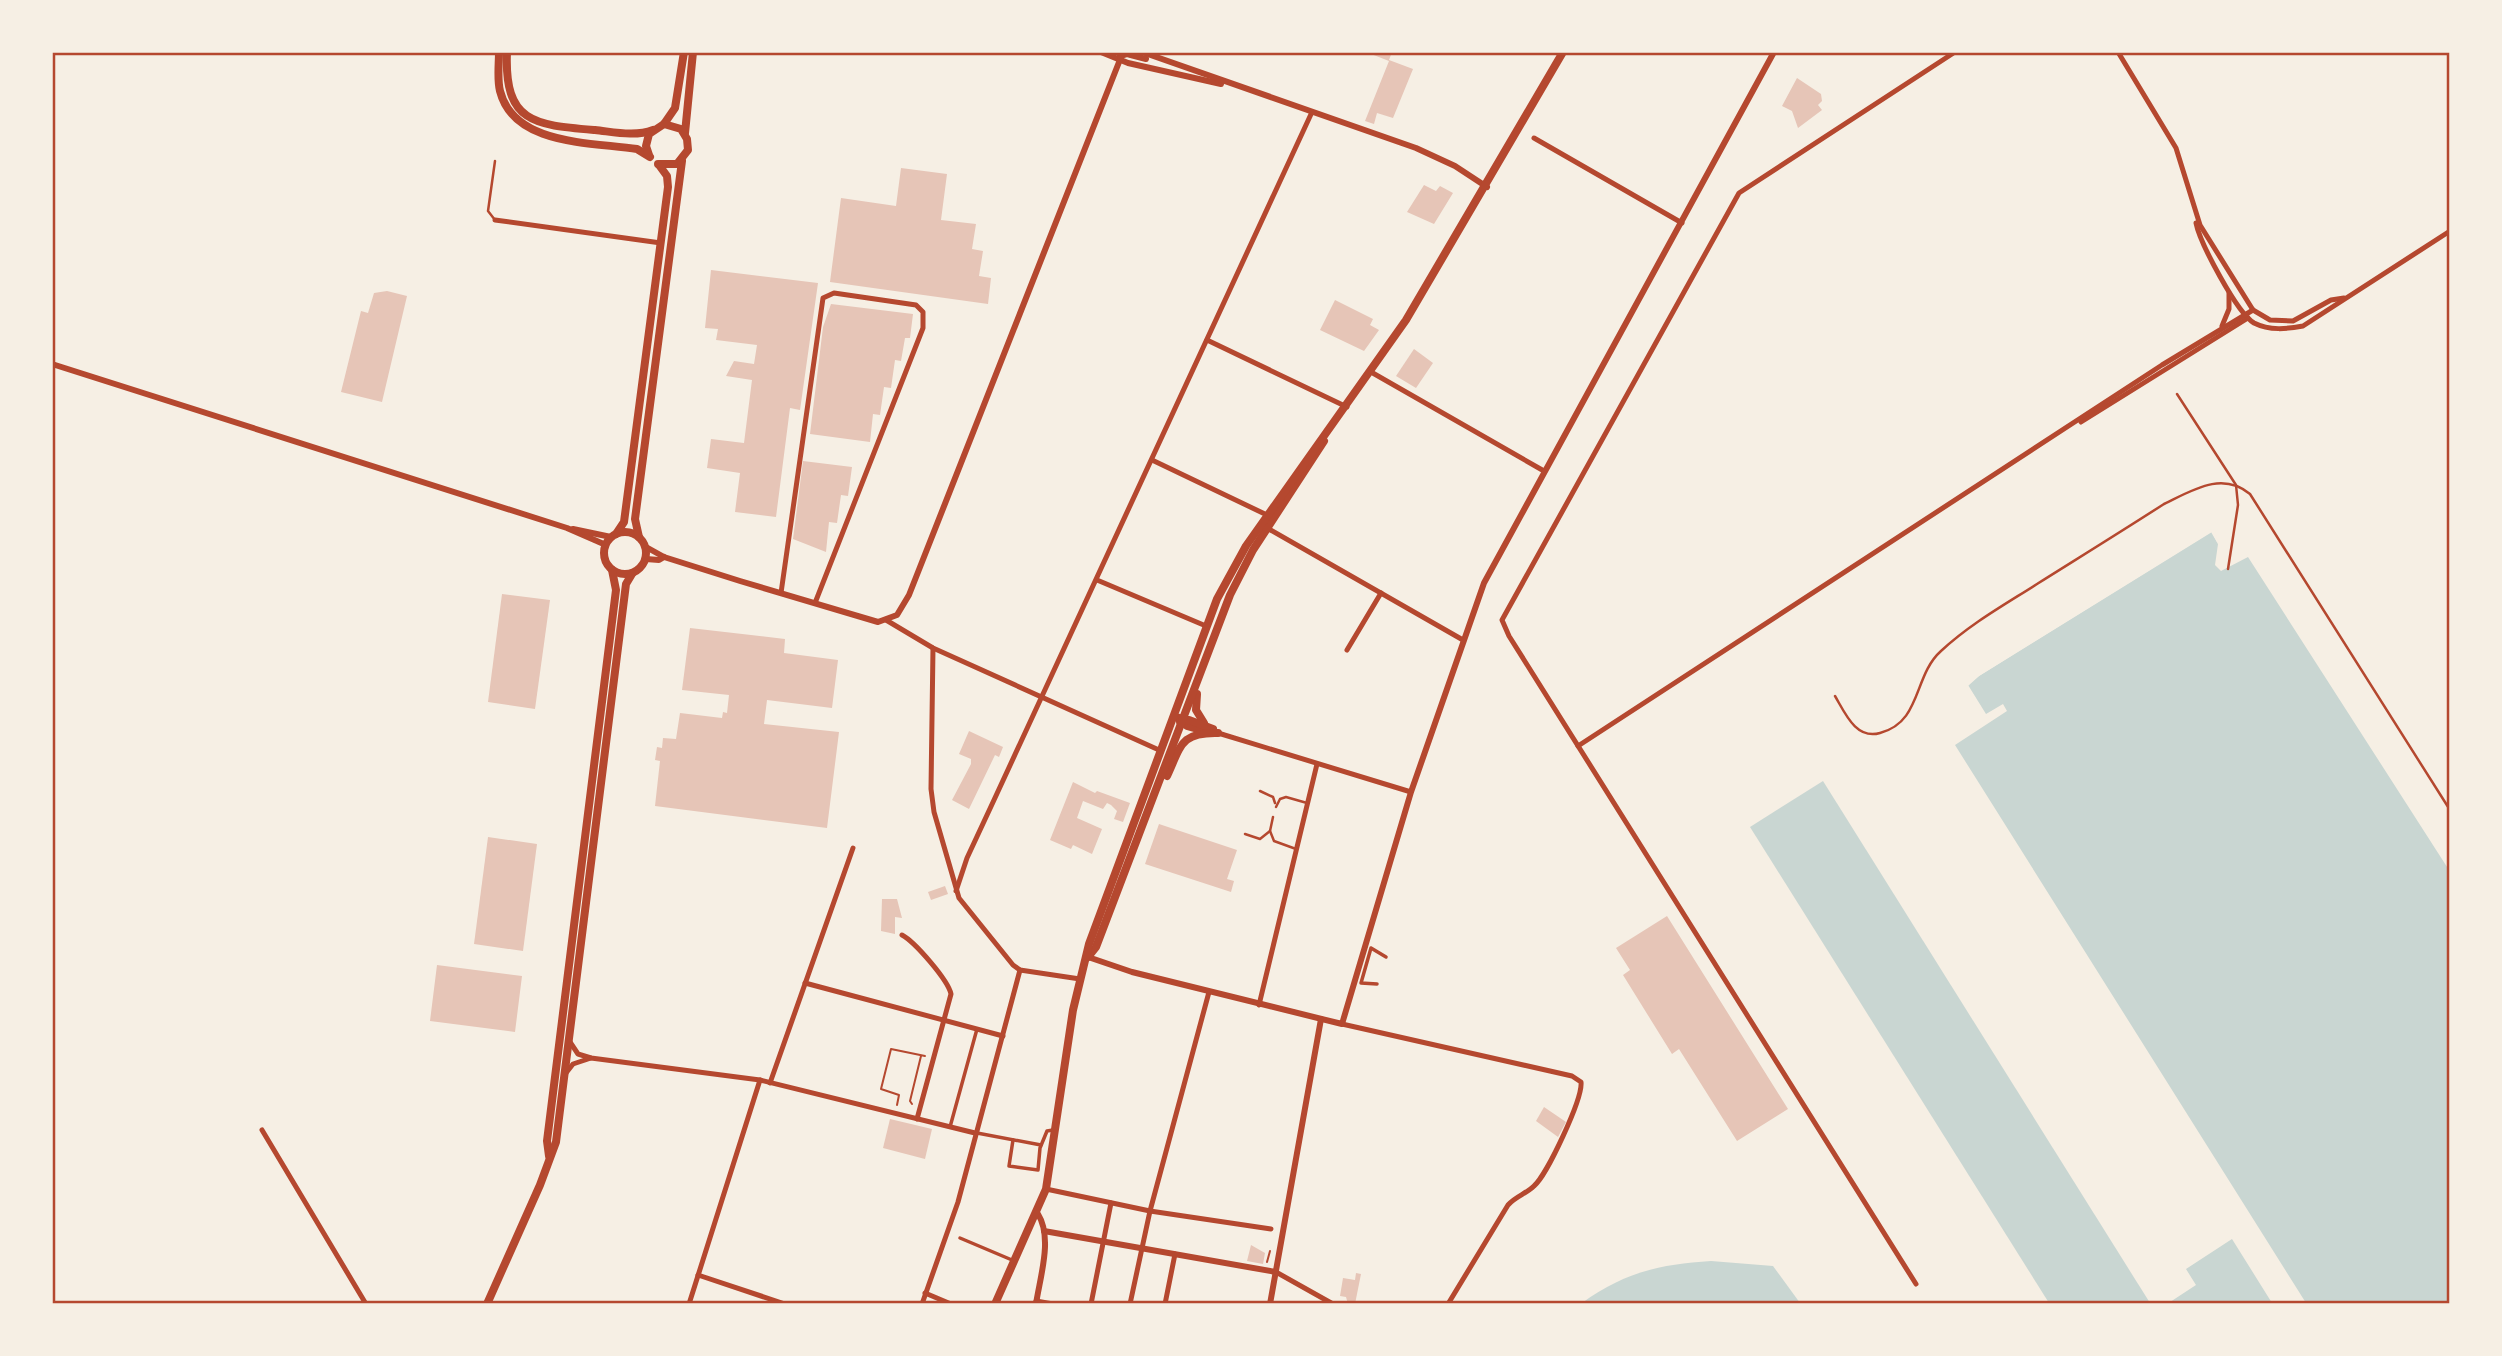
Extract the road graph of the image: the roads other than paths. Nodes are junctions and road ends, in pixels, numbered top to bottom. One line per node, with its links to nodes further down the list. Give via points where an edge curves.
1 (499, 52): 19 (main road, via 499,89 522,123 544,135 637,149)
2 (507, 52): 16 (main road, via 510,94 533,120 550,126 640,134)
3 (684, 52): 15 (main road, via 679,97)
4 (693, 52): 17 (main road)
5 (1101, 52): 11 (street)
6 (1142, 52): 12 (street)
7 (1563, 52): 23 (main road)
8 (1774, 52): 26 (street)
9 (1955, 52): 70 (street, via 1739,193 1504,615 1509,636)
10 (2118, 52): 24 (street, via 2176,148)
11 (1120, 57): 12 (street); 13 (street); 60 (street, via 909,595 897,615)
12 (1172, 64): 13 (street)
13 (1244, 89): 14 (street)
14 (1312, 112): 23 (street, via 1416,148); 34 (street)
15 (664, 124): 16 (main road); 17 (main road)
16 (653, 130): 19 (main road, via 647,140)
17 (685, 133): 21 (main road, via 689,145)
18 (1534, 138): 26 (street)
19 (650, 157): 22 (main road)
20 (495, 161): 25 (lane, via 488,211)
21 (682, 161): 22 (main road); 48 (main road, via 635,519)
22 (659, 165): 28 (main road, via 668,187)
23 (1487, 187): 36 (main road)
24 (2195, 213): 29 (street, via 2204,248); 31 (street)
25 (495, 220): 28 (street)
26 (1682, 223): 42 (street)
27 (2449, 231): 30 (street)
28 (661, 243): 47 (main road, via 624,522)
29 (2227, 286): 32 (street); 33 (street, via 2229,309)
30 (2344, 298): 31 (street, via 2331,300 2293,321 2270,320); 32 (street, via 2301,327 2277,329)
31 (2253, 310): 32 (street)
32 (2246, 316): 33 (street); 39 (street)
33 (2217, 331): 39 (street)
34 (1207, 340): 38 (street); 41 (street)
35 (52, 364): 45 (street)
36 (1371, 372): 38 (main road); 42 (street)
37 (2177, 394): 43 (lane)
38 (1347, 407): 40 (main road)
39 (2073, 425): 70 (street)
40 (1325, 438): 44 (main road); 46 (main road)
41 (1152, 460): 44 (street); 56 (street)
42 (1544, 471): 62 (street, via 1484,583)
43 (2236, 485): 53 (lane, via 2238,505); 67 (lane, via 2222,481 2164,504 1976,622 1932,659 1914,705 1905,720 1891,730 1865,734 1854,727); 77 (lane, via 2250,494)
44 (1268, 515): 61 (main road, via 1231,570)
45 (567, 528): 47 (street); 49 (street)
46 (1267, 528): 58 (street); 65 (main road, via 1230,595)
47 (614, 536): 48 (main road, via 628,532); 49 (main road)
48 (639, 537): 50 (main road)
49 (606, 545): 54 (main road, via 605,560)
50 (646, 548): 51 (street); 52 (main road)
51 (664, 557): 52 (street); 57 (street)
52 (646, 559): 55 (main road)
53 (2228, 569)
54 (612, 570): 55 (main road); 111 (main road, via 616,590 547,1142)
55 (632, 574): 99 (main road, via 626,584)
56 (1097, 580): 61 (street); 66 (street)
57 (781, 593): 59 (street); 59 (street, via 823,298 834,293 916,305 923,313 923,328)
58 (1381, 593): 62 (street); 64 (street)
59 (815, 603): 60 (street)
60 (886, 621): 63 (street)
61 (1206, 626): 68 (main road, via 1208,637 1179,714); 71 (main road)
62 (1463, 640): 75 (street)
63 (933, 648): 66 (street); 84 (street, via 932,797)
64 (1347, 650)
65 (1203, 664): 68 (main road); 69 (main road, via 1196,710 1200,721)
66 (1043, 696): 71 (street); 84 (street)
67 (1835, 696)
68 (1182, 721): 69 (main road); 73 (main road); 83 (main road, via 1174,727 1127,852)
69 (1214, 732): 72 (street); 73 (main road, via 1183,742)
70 (1578, 746): 125 (street)
71 (1159, 750): 83 (main road)
72 (1317, 764): 75 (street); 76 (street)
73 (1157, 790): 86 (main road, via 1096,947)
74 (1260, 791): 76 (lane, via 1273,797 1276,807 1283,797)
75 (1411, 792): 96 (street)
76 (1307, 803): 82 (street)
77 (2449, 810)
78 (1273, 817): 79 (lane)
79 (1269, 831): 80 (lane, via 1260,839); 82 (lane, via 1274,841)
80 (1245, 834)
81 (853, 848): 90 (street)
82 (1296, 849): 93 (street)
83 (1118, 864): 86 (main road)
84 (956, 891): 88 (street)
85 (902, 935): 95 (street, via 948,985 951,994)
86 (1088, 957): 89 (main road); 92 (street)
87 (1386, 957): 91 (street, via 1371,947 1361,983)
88 (1020, 970): 89 (street); 98 (street)
89 (1080, 979): 107 (main road)
90 (805, 983): 95 (street); 103 (street)
91 (1377, 984)
92 (1209, 992): 93 (street); 114 (street)
93 (1259, 1005): 94 (street)
94 (1321, 1019): 96 (street); 123 (street)
95 (944, 1021): 97 (street); 104 (street)
96 (1342, 1024): 141 (street, via 1572,1076 1581,1082 1578,1104 1536,1185 1508,1205)
97 (977, 1030): 98 (street); 105 (street)
98 (1003, 1036): 108 (street)
99 (569, 1041): 100 (street, via 578,1054); 101 (main road)
100 (591, 1058): 101 (street, via 573,1064); 102 (street)
101 (564, 1076): 111 (main road, via 556,1142)
102 (760, 1080): 103 (street); 124 (street)
103 (770, 1083): 104 (street)
104 (917, 1119): 105 (street)
105 (950, 1127): 108 (street)
106 (262, 1130): 128 (street)
107 (1056, 1130): 110 (street, via 1047,1131); 112 (main road)
108 (975, 1133): 109 (street); 126 (street, via 958,1202)
109 (1013, 1140): 110 (street); 110 (street, via 1009,1166 1038,1170)
110 (1041, 1145)
111 (549, 1156): 129 (main road)
112 (1046, 1189): 113 (street); 115 (main road)
113 (1111, 1203): 114 (street); 119 (street)
114 (1150, 1211): 116 (street); 120 (street)
115 (1038, 1214): 117 (street); 122 (main road)
116 (1271, 1229)
117 (1044, 1231): 119 (street); 127 (street)
118 (960, 1238): 122 (street)
119 (1103, 1241): 120 (street); 136 (street)
120 (1142, 1248): 121 (street); 137 (street)
121 (1175, 1254): 123 (street); 138 (street)
122 (1014, 1261): 134 (main road)
123 (1276, 1272): 139 (street); 140 (street)
124 (698, 1275): 130 (street); 131 (street)
125 (1916, 1284)
126 (925, 1293): 132 (street); 133 (street)
127 (1036, 1302): 135 (street)
128 (366, 1304)
129 (486, 1304)
130 (689, 1304)
131 (785, 1304)
132 (922, 1304)
133 (951, 1304)
134 (995, 1304)
135 (1053, 1304)
136 (1091, 1304)
137 (1130, 1304)
138 (1165, 1304)
139 (1270, 1304)
140 (1334, 1304)
141 (1448, 1304)

